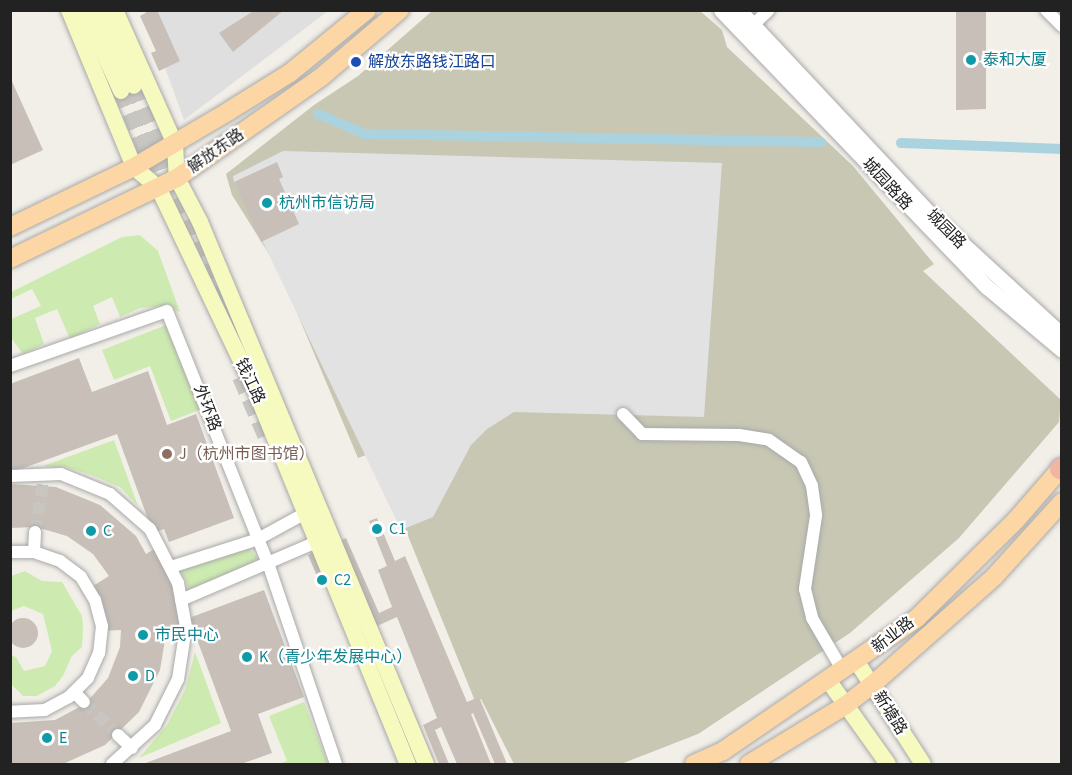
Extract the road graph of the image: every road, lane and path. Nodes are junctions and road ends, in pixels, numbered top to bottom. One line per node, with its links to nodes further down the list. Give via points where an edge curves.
1 (69, 10): 14 (main road, 钱江路)
2 (84, 10): 3 (main road, via 127,88)
3 (100, 10)
4 (115, 10): 13 (main road, 钱江路)
5 (367, 10): 13 (main road, 解放东路, via 290,73)
6 (400, 10): 15 (main road, 解放东路, via 320,78)
7 (721, 10): 12 (street, 城园路路)
8 (740, 10): 12 (street, 城园路)
9 (770, 10): 12 (street)
10 (1046, 10): 11 (street)
11 (1062, 26)
12 (750, 29): 19 (street, 城园路, via 930,214); 20 (street, 城园路路, via 987,287)
13 (175, 144): 14 (main road, 解放东路); 15 (main road, 钱江路)
14 (134, 167): 16 (main road, 钱江路); 17 (main road, 解放东路)
15 (177, 178): 16 (main road, 解放东路); 26 (main road, 钱江路, via 200,222)
16 (159, 189): 18 (main road, 解放东路); 26 (main road, 钱江路)
17 (10, 228)
18 (10, 259)
19 (1062, 335)
20 (1062, 350)
21 (10, 366): 29 (street, 外环路, via 167,311)
22 (623, 414): 35 (street, via 642,434 739,435 769,440 801,462 812,486 816,516 805,589 812,618)
23 (1061, 468): 35 (main road, 新业路, via 966,572 917,618)
24 (10, 476): 33 (street, via 43,478 61,474 110,494 150,529)
25 (1062, 502): 36 (main road, 新业路, via 994,577)
26 (313, 509): 28 (main road, 钱江路); 29 (street)
27 (35, 532): 31 (street)
28 (324, 538): 32 (street); 45 (main road, 钱江路); 46 (main road, 钱江路)
29 (258, 539): 32 (street, 外环路); 33 (street)
30 (10, 552): 31 (street)
31 (34, 552): 37 (street, via 60,561 81,577 95,600 102,626 99,653 88,678)
32 (268, 563): 34 (street); 44 (street, 外环路)
33 (171, 567): 34 (street)
34 (181, 600): 42 (street, via 186,627 178,679 155,725)
35 (843, 671): 36 (main road, 新塘路); 39 (main road, 新塘路); 47 (main road, 新业路, via 723,751)
36 (872, 685): 39 (main road, 新业路); 50 (main road, 新塘路)
37 (74, 692): 38 (street); 40 (street, via 45,710)
38 (84, 702)
39 (846, 705): 48 (main road, 新业路); 49 (main road, 新塘路)
40 (10, 712)
41 (118, 735): 42 (street)
42 (132, 748): 43 (street)
43 (112, 765)
44 (336, 765)
45 (408, 765)
46 (426, 765)
47 (694, 765)
48 (749, 765)
49 (888, 765)
50 (923, 765)

